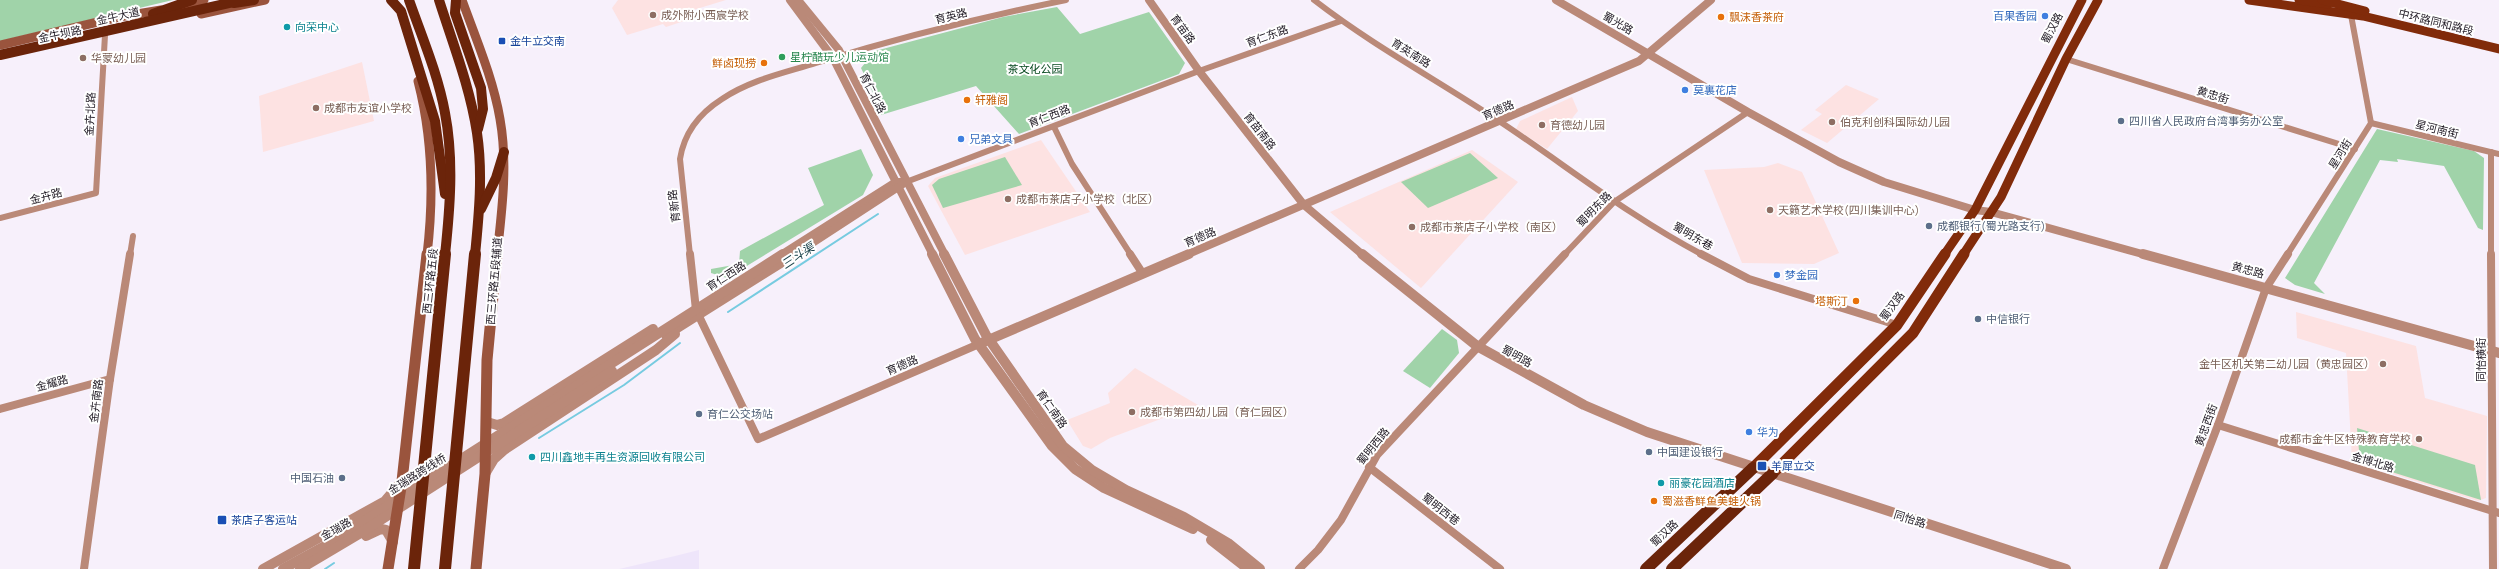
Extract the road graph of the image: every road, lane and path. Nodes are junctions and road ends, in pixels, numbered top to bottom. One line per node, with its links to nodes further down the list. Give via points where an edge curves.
1 (192, 0): 27 (highway)
2 (204, 0): 33 (main road, 金牛坝路)
3 (242, 0): 24 (highway, 金牛大道)
4 (254, 0): 24 (highway)
5 (265, 0): 30 (main road, 金牛坝路)
6 (391, 0): 58 (highway, via 401,11 435,121)
7 (395, 0): 80 (main road, via 421,90 428,126 433,178 430,237)
8 (408, 0): 58 (highway, 西三环路五段, via 442,98 450,149)
9 (439, 0): 46 (highway, via 468,91)
10 (456, 0): 46 (highway, via 455,13 481,88 483,109)
11 (462, 0): 48 (main road, 西三环路五段辅道, via 491,83)
12 (790, 0): 38 (street)
13 (798, 0): 38 (street, via 839,50)
14 (1066, 0): 38 (street, 育英路, via 1002,13)
15 (1149, 0): 41 (street, 育苗路)
16 (1314, 0): 29 (street, 育英南路)
17 (1556, 0): 36 (street, 蜀光路)
18 (1711, 0): 36 (street, 育德路)
19 (2082, 0): 55 (main road, 蜀汉路)
20 (2098, 0): 40 (main road)
21 (2249, 0): 26 (main road, 中环路同和路段)
22 (2273, 0): 25 (main road)
23 (2299, 0): 25 (main road)
24 (220, 2): 27 (highway, 金牛大道); 31 (highway, 金牛大道)
25 (2320, 3): 26 (main road, 中环路同和路段); 28 (main road)
26 (2349, 8): 28 (main road, 中环路同和路段); 32 (main road, 中环路同和路段); 44 (street)
27 (153, 14): 31 (highway, 金牛大道)
28 (2363, 16): 35 (main road, 中环路同和路段)
29 (1341, 21): 41 (street, 育仁东路); 43 (street, 育英南路)
30 (105, 35): 39 (main road, 金牛坝路); 52 (street, 金卉北路)
31 (71, 36): 34 (highway); 37 (highway)
32 (2499, 43)
33 (0, 45)
34 (0, 48)
35 (2499, 49)
36 (1649, 54): 42 (street, 蜀光路); 43 (street, 育德路, via 1639,61)
37 (0, 55)
38 (837, 57): 51 (street); 63 (street, 育新路, via 738,89 708,110 689,132 682,146 680,159)
39 (0, 58)
40 (2066, 59): 47 (street, 黄忠街); 56 (main road, via 2001,197)
41 (1199, 71): 45 (street, 育仁西路); 54 (street, 育苗南路)
42 (1748, 112): 53 (street, 蜀明东路); 55 (street, 黄忠路, via 1839,162 1884,182)
43 (1500, 121): 53 (street, 蜀明东巷); 54 (street, 育德路)
44 (2371, 123): 47 (street, 星河街); 49 (street, 星河南街)
45 (1054, 127): 51 (street, 育仁西路); 61 (street, via 1072,164)
46 (477, 133): 57 (highway, via 480,168)
47 (2355, 149): 62 (street, 星河街)
48 (504, 152): 57 (highway, via 496,178); 73 (main road, 西三环路五段辅道, via 505,178 487,360)
49 (2491, 152): 50 (street, 星河南街); 69 (street, 同怡横街)
50 (2499, 154)
51 (900, 184): 63 (street, 育仁西路); 66 (street, 育仁南路); 67 (street)
52 (96, 193): 59 (street, 金卉路)
53 (1614, 202): 65 (street, 蜀明东巷, via 1693,250 1749,279); 68 (street, 蜀明东路)
54 (1304, 204): 61 (street, 育德路); 68 (street, 蜀明路, via 1406,292)
55 (1975, 210): 56 (street, 黄忠路); 65 (main road, 蜀汉路)
56 (1991, 212): 62 (street, 黄忠路); 79 (main road, via 1913,333)
57 (478, 213): 90 (highway)
58 (449, 216): 89 (highway, 西三环路五段)
59 (0, 218)
60 (133, 236): 70 (street, 金卉南路)
61 (1142, 274): 66 (street, 育德路)
62 (2266, 288): 69 (street, 黄忠路); 74 (street, 黄忠西街)
63 (698, 313): 64 (street, 育仁西路); 75 (street, 育新路)
64 (684, 321): 71 (street, 育仁西路); 73 (street, via 660,325 504,423 497,425); 78 (street, via 656,350 504,450)
65 (1897, 325): 77 (main road, 蜀汉路)
66 (989, 340): 67 (street, 育德路); 93 (street, 育仁南路, via 1063,446 1092,470 1126,490 1184,517 1228,543)
67 (979, 344): 75 (street, 育德路); 92 (street, via 1052,446 1075,469 1104,488 1179,521 1221,546)
68 (1477, 346): 76 (street, 蜀明西路); 77 (street, 蜀明路, via 1584,405 1647,432)
69 (2496, 352): 81 (street, 同怡横街)
70 (110, 379): 72 (street, 金耀路); 83 (street, 金卉南路)
71 (564, 398): 85 (street, 金瑞路跨线桥, via 325,546); 86 (street, 金瑞路跨线桥, via 359,534)
72 (0, 409)
73 (487, 422): 78 (main road, 西三环路五段辅道)
74 (2218, 425): 81 (street, 金博北路); 99 (street, 黄忠西街)
75 (758, 439)
76 (1369, 466): 94 (street, 蜀明西路, via 1346,512); 95 (street, 蜀明西巷)
77 (1753, 468): 79 (street, 同怡路); 96 (highway, 蜀汉路)
78 (485, 474): 91 (main road, 西三环路五段辅道)
79 (1772, 474): 97 (highway); 98 (street, 同怡路)
80 (402, 481): 82 (main road); 84 (street, 金瑞路, via 384,501)
81 (2496, 512): 100 (street, 同怡横街)
82 (394, 544): 87 (street, 金瑞路, via 390,532 381,529); 88 (main road)
83 (84, 569)
84 (263, 569)
85 (283, 569)
86 (300, 569)
87 (311, 569)
88 (388, 569)
89 (414, 569)
90 (445, 569)
91 (476, 569)
92 (1248, 569)
93 (1260, 569)
94 (1299, 569)
95 (1500, 569)
96 (1646, 569)
97 (1672, 569)
98 (2066, 569)
99 (2163, 569)
100 (2493, 569)

